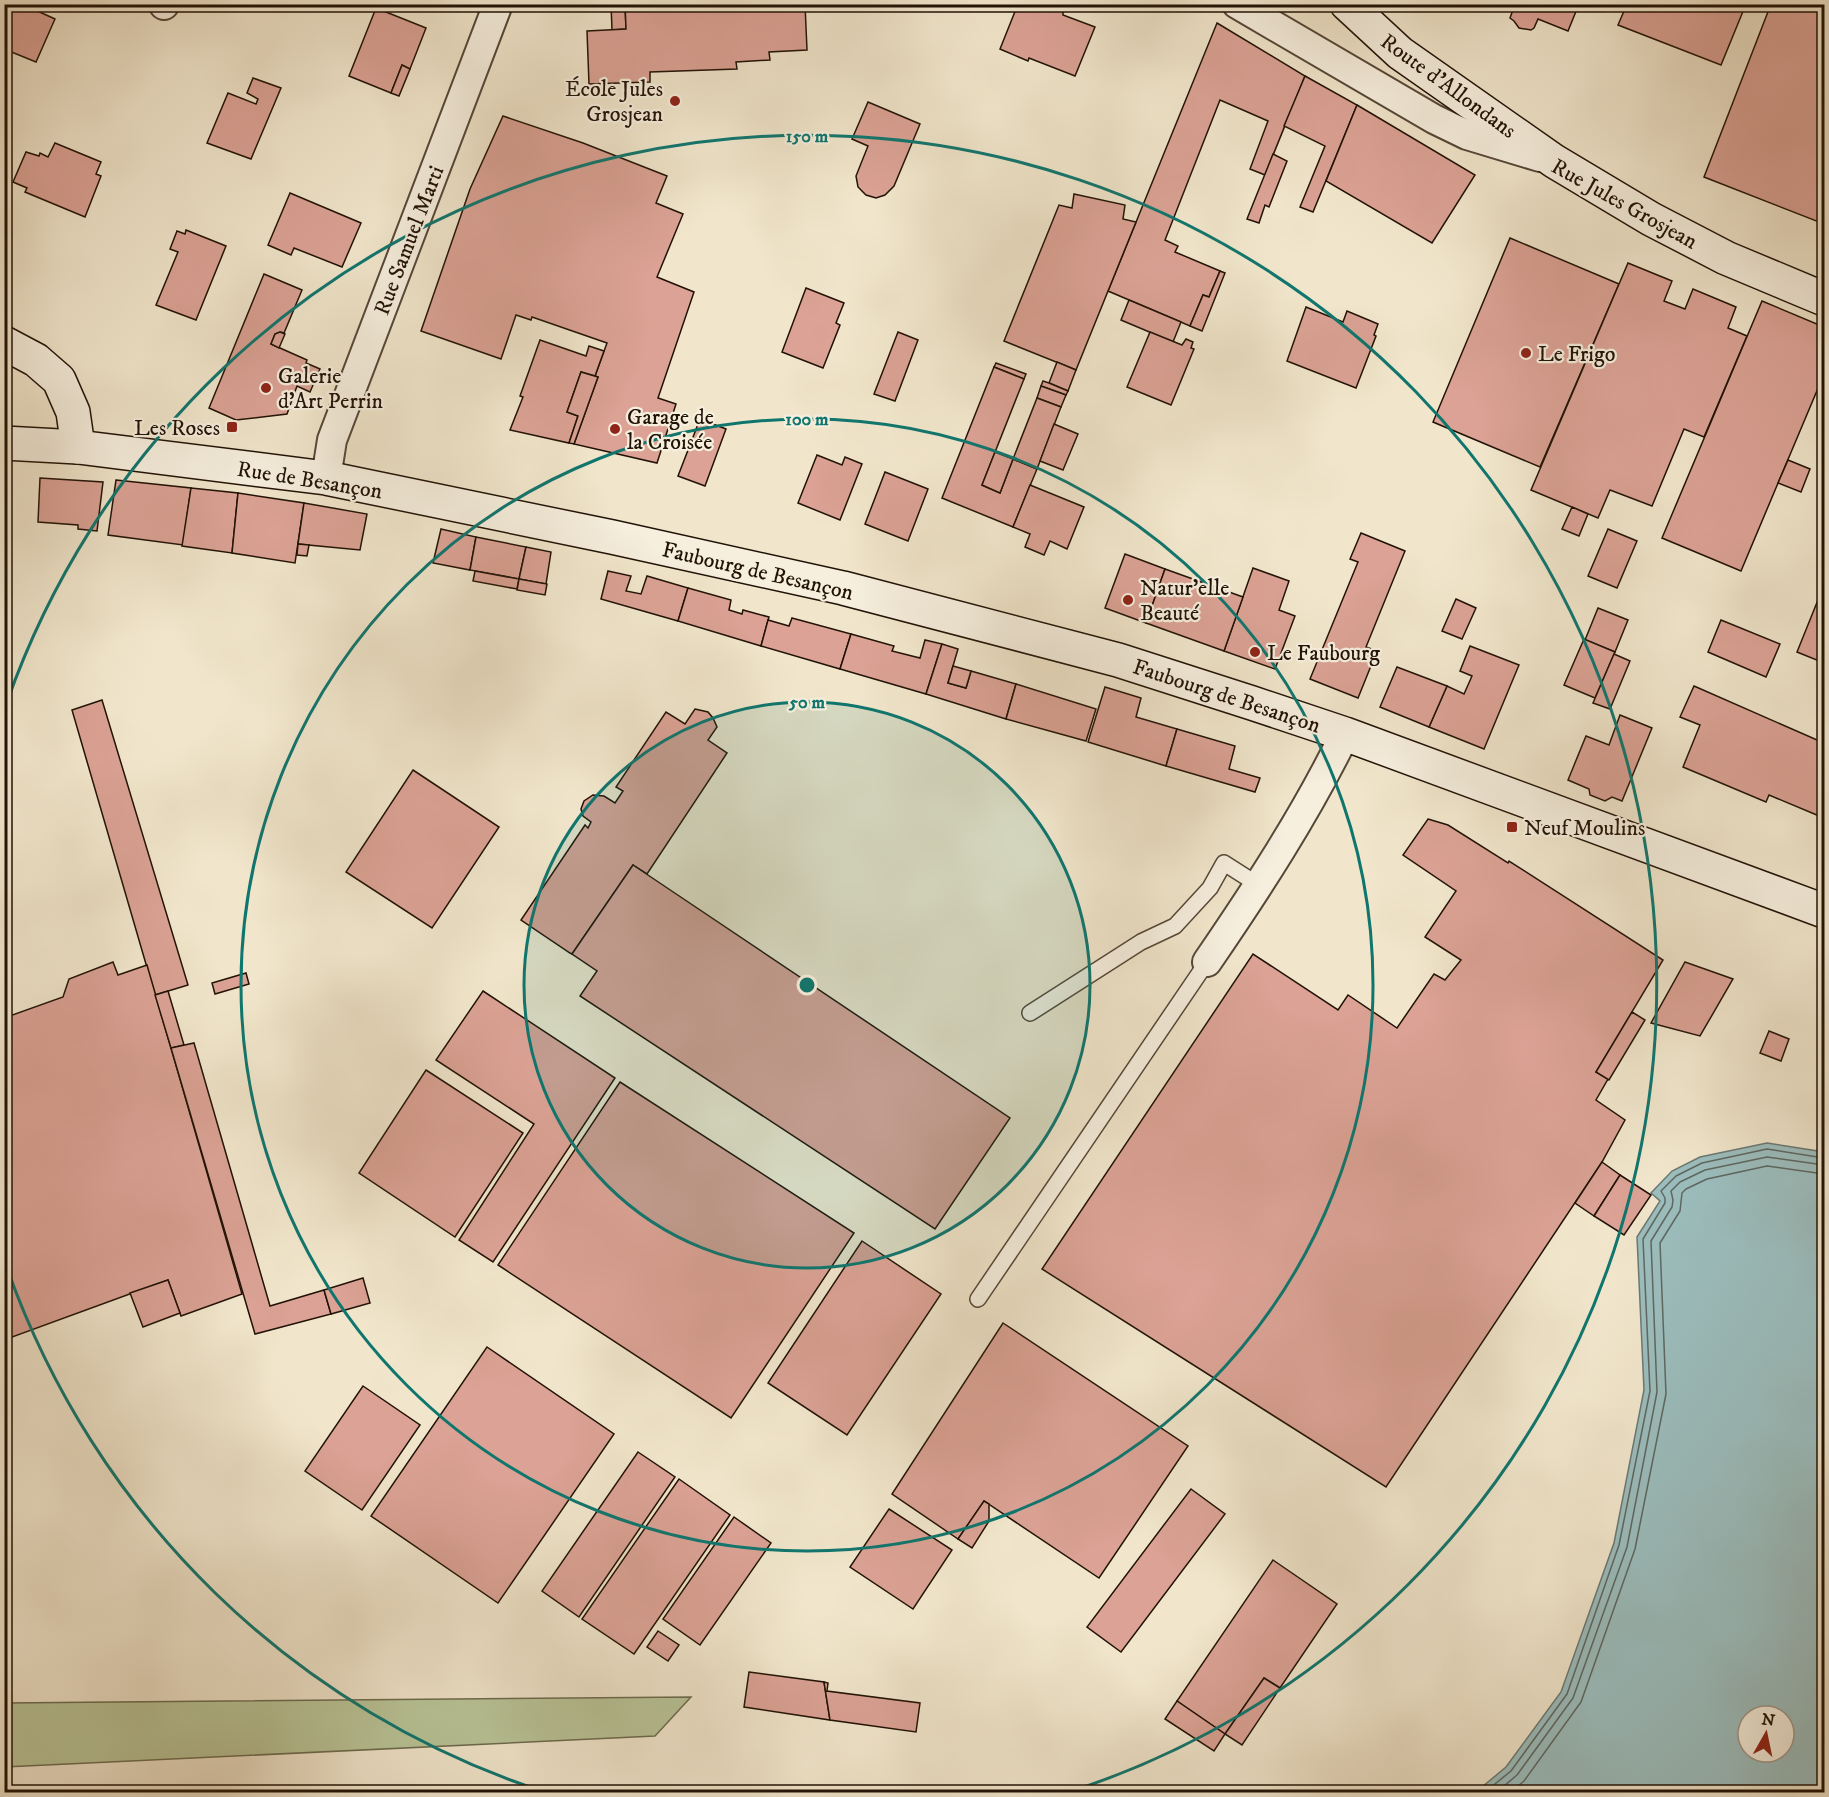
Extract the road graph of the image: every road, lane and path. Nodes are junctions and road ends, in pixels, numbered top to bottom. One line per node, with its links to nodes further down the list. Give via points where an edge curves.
1 (498, 4): 9 (street, Rue Samuel Marti, via 332,440)
2 (1237, 4): 4 (street, Rue Jules Grosjean, via 1434,119 1467,135)
3 (1347, 4): 4 (main road, Route d'Allondans, via 1400,53)
4 (1554, 161): 5 (main road, Rue Jules Grosjean, via 1726,258)
5 (1824, 299)
6 (4, 343): 8 (main road, via 36,360 59,380 73,412)
7 (4, 443): 8 (main road, Rue de Besançon)
8 (78, 447): 9 (main road, Rue de Besançon)
9 (326, 478): 10 (main road, Rue de Besançon)
10 (612, 537): 11 (main road, Faubourg de Besançon, via 843,588 1118,660)
11 (1345, 734): 12 (street); 13 (main road, Faubourg de Besançon)
12 (1260, 886): 14 (street); 15 (lane, via 1224,863 1210,888 1175,926 1141,942)
13 (1824, 910)
14 (1207, 962): 16 (lane)
15 (1030, 1013)
16 (978, 1299)

